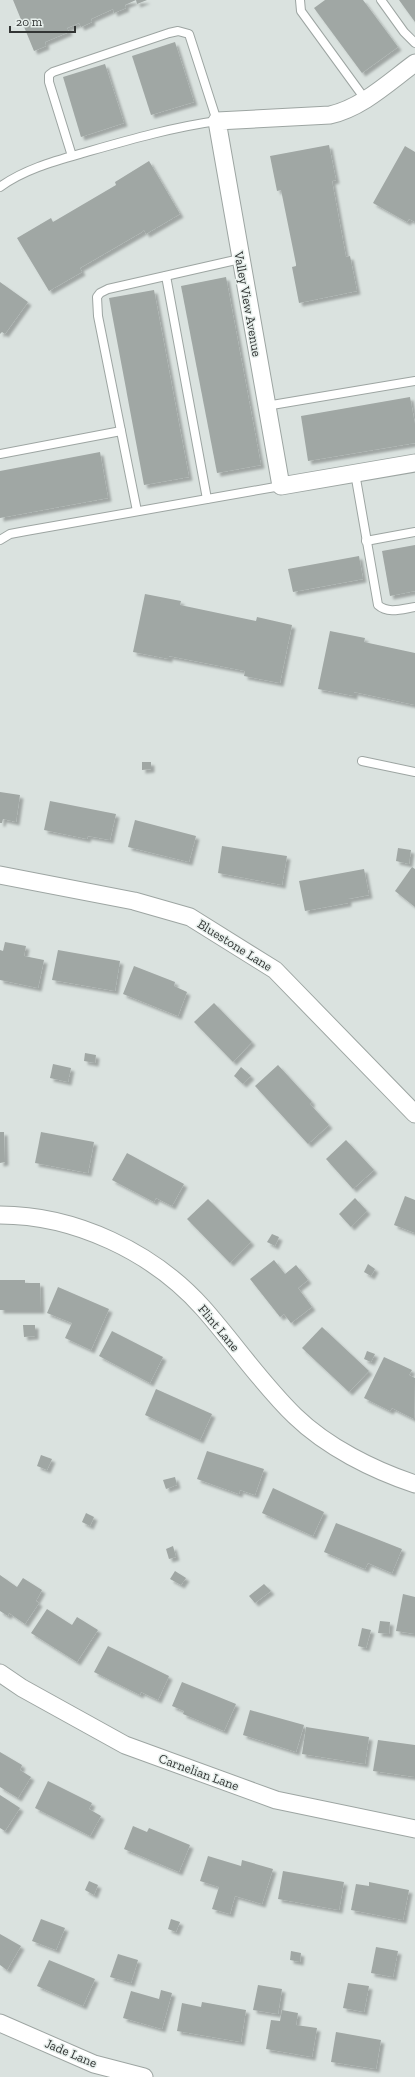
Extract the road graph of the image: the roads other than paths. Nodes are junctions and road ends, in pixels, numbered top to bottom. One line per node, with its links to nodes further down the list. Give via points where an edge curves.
1 (300, 0): 5 (lane, via 300,11)
2 (381, 0): 3 (lane)
3 (415, 43)
4 (415, 63): 5 (street)
5 (365, 99): 6 (street, via 350,109 330,115)
6 (217, 121): 7 (lane, via 150,134); 7 (lane, via 189,34 178,31 169,33 57,69 49,76); 9 (street, Valley View Avenue)
7 (72, 156): 8 (lane, via 20,174)
8 (0, 187)
9 (240, 259): 10 (lane); 12 (street, Valley View Avenue)
10 (166, 276): 13 (lane, via 108,290 97,297 98,316); 18 (lane)
11 (415, 380): 12 (lane)
12 (266, 406): 17 (street, Valley View Avenue)
13 (121, 431): 14 (lane); 19 (lane)
14 (0, 454)
15 (415, 462): 16 (street)
16 (355, 473): 17 (street); 22 (lane)
17 (281, 486): 18 (lane)
18 (207, 499): 19 (lane)
19 (137, 511): 21 (lane, via 10,534)
20 (415, 532): 22 (lane)
21 (0, 540)
22 (366, 541): 23 (lane, via 378,605 390,611)
23 (415, 607)
24 (362, 761): 25 (lane)
25 (415, 772)
26 (0, 875): 27 (street, Bluestone Lane, via 134,901 190,917 275,970)
27 (415, 1114)
28 (0, 1215): 29 (street, Flint Lane, via 52,1221 90,1232 121,1245 155,1266 202,1307 296,1417 324,1439 358,1460)
29 (415, 1484)
30 (0, 1673): 31 (street, Carnelian Lane, via 22,1688 125,1745 276,1800)
31 (415, 1829)
32 (0, 2022): 33 (street, Jade Lane, via 94,2064)
33 (144, 2077)

